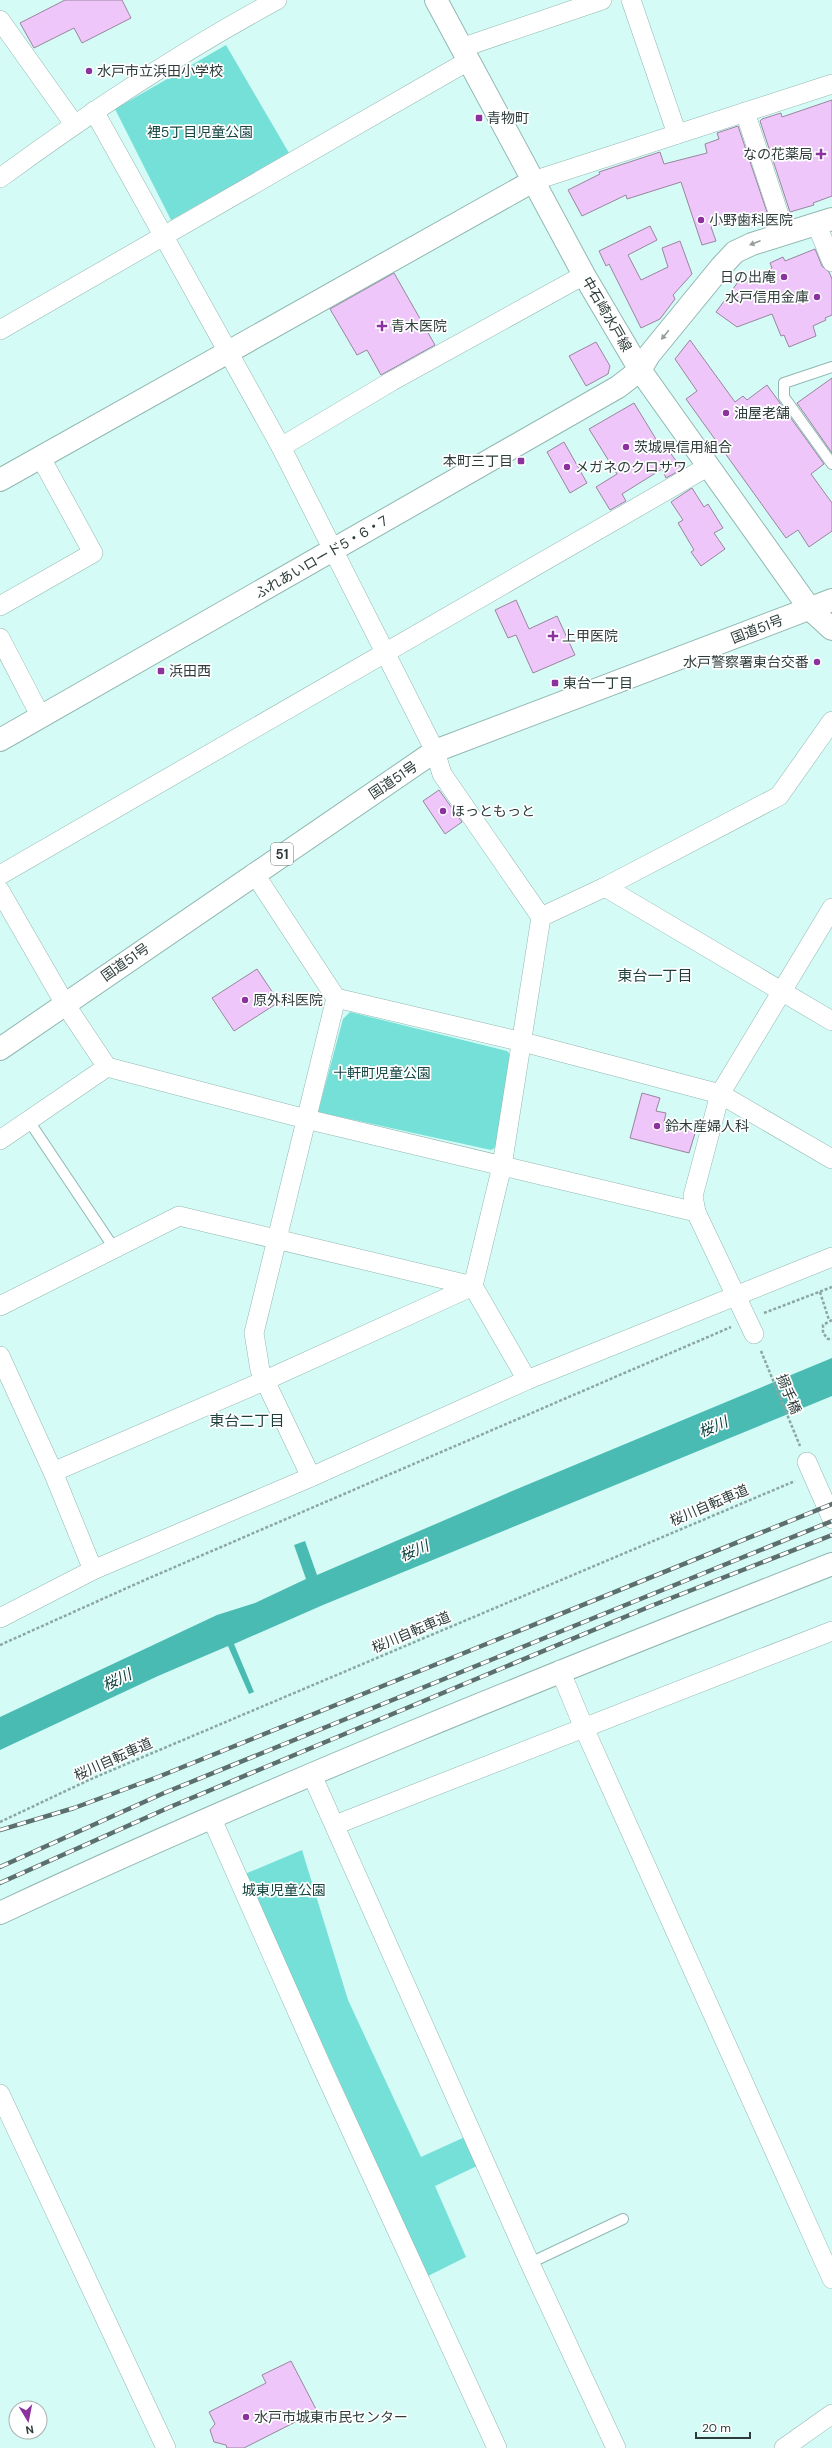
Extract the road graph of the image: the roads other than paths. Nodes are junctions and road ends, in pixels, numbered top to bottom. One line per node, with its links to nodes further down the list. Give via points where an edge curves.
1 (277, 0): 8 (street, via 202,42)
2 (436, 0): 6 (main road, 中石崎水戸線)
3 (602, 0): 6 (street)
4 (631, 0): 11 (street)
5 (0, 20): 10 (street)
6 (465, 54): 13 (main road, 中石崎水戸線); 16 (street)
7 (832, 84): 9 (street)
8 (94, 111): 10 (street); 16 (street)
9 (745, 112): 11 (street); 15 (street)
10 (74, 124): 12 (street)
11 (677, 134): 13 (street)
12 (0, 178)
13 (533, 181): 18 (main road, 中石崎水戸線); 20 (main road)
14 (824, 221): 15 (main road, ふれあいロード5・6・7); 17 (street)
15 (785, 233): 22 (main road, ふれあいロード5・6・7, one-way to 22, via 735,252)
16 (163, 236): 19 (street); 20 (street)
17 (832, 262)
18 (584, 275): 22 (main road, 中石崎水戸線); 23 (street, via 392,381)
19 (0, 330)
20 (228, 351): 23 (street); 24 (main road)
21 (832, 367): 25 (lane, via 784,383 784,397)
22 (640, 370): 26 (main road, 中石崎水戸線); 28 (main road, ふれあいロード5・6・7, via 618,387)
23 (281, 447): 28 (street)
24 (41, 458): 27 (main road); 30 (street, via 93,553)
25 (832, 464)
26 (706, 467): 31 (main road, 中石崎水戸線); 34 (street)
27 (0, 480)
28 (333, 550): 34 (street); 35 (main road, ふれあいロード5・6・7)
29 (832, 600): 31 (main road, 国道51号 / 51)
30 (0, 606)
31 (810, 609): 32 (main road, 中石崎水戸線); 38 (main road, 国道51号 / 51)
32 (832, 629)
33 (0, 638): 35 (street)
34 (386, 653): 38 (street); 40 (street)
35 (42, 716): 37 (main road, ふれあいロード5・6・7)
36 (832, 721): 41 (street, via 779,796)
37 (0, 740)
38 (435, 751): 39 (main road, 国道51号 / 51); 44 (street, via 442,774)
39 (254, 873): 46 (street); 47 (main road, 国道51号 / 51)
40 (0, 875)
41 (605, 887): 44 (street); 45 (street)
42 (0, 891): 47 (street)
43 (832, 908): 45 (street)
44 (541, 917): 49 (street)
45 (782, 990): 48 (street); 52 (street)
46 (336, 998): 49 (street); 53 (street)
47 (64, 1004): 50 (main road, 国道51号 / 51); 51 (street)
48 (832, 1021)
49 (523, 1042): 52 (street); 57 (street)
50 (0, 1049)
51 (107, 1068): 53 (street); 54 (street)
52 (720, 1094): 56 (street); 58 (street, via 693,1196)
53 (306, 1119): 57 (street); 59 (street)
54 (30, 1121): 55 (street); 60 (lane)
55 (0, 1140)
56 (832, 1160)
57 (502, 1166): 58 (street); 62 (street)
58 (696, 1212): 63 (street)
59 (275, 1240): 60 (street, via 179,1216); 62 (street); 67 (street, via 254,1333 260,1370)
60 (114, 1248): 64 (street)
61 (832, 1256): 63 (street)
62 (473, 1286): 67 (street); 68 (street)
63 (736, 1294): 65 (street); 68 (street)
64 (0, 1306)
65 (750, 1327)
66 (0, 1356): 70 (street)
67 (266, 1380): 70 (street); 71 (street)
68 (527, 1380): 71 (street)
69 (809, 1468): 72 (street)
70 (53, 1472): 74 (street)
71 (311, 1477): 74 (street)
72 (832, 1519)
73 (832, 1564): 77 (main road)
74 (94, 1570): 75 (street)
75 (0, 1618)
76 (832, 1631): 78 (street)
77 (560, 1670): 78 (street); 79 (main road)
78 (584, 1728): 81 (street); 86 (street)
79 (311, 1773): 80 (main road); 81 (street)
80 (211, 1818): 82 (main road); 89 (street)
81 (335, 1825): 85 (street)
82 (0, 1913)
83 (0, 2094): 88 (street)
84 (623, 2219): 85 (lane)
85 (530, 2263): 90 (street)
86 (832, 2279)
87 (832, 2414): 91 (street)
88 (166, 2448)
89 (497, 2448)
90 (616, 2448)
91 (784, 2448)

